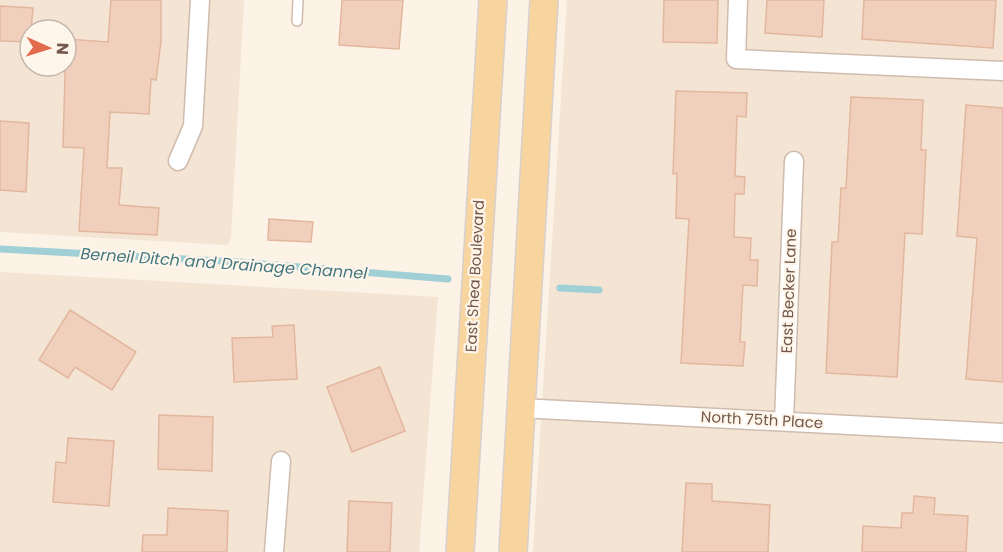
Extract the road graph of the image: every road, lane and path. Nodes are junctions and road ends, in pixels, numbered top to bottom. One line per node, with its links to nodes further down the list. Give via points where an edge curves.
1 (200, 0): 8 (street, via 193,126)
2 (298, 0): 6 (lane)
3 (493, 0): 15 (main road, East Shea Boulevard)
4 (544, 0): 10 (main road)
5 (738, 0): 7 (street, via 736,59)
6 (297, 21)
7 (1003, 71)
8 (178, 161)
9 (794, 161): 11 (street, East Becker Lane)
10 (520, 408): 11 (street, North 75th Place); 16 (main road)
11 (784, 421): 12 (street, North 75th Place)
12 (1003, 433)
13 (281, 461): 14 (street)
14 (274, 552)
15 (460, 552)
16 (513, 552)

